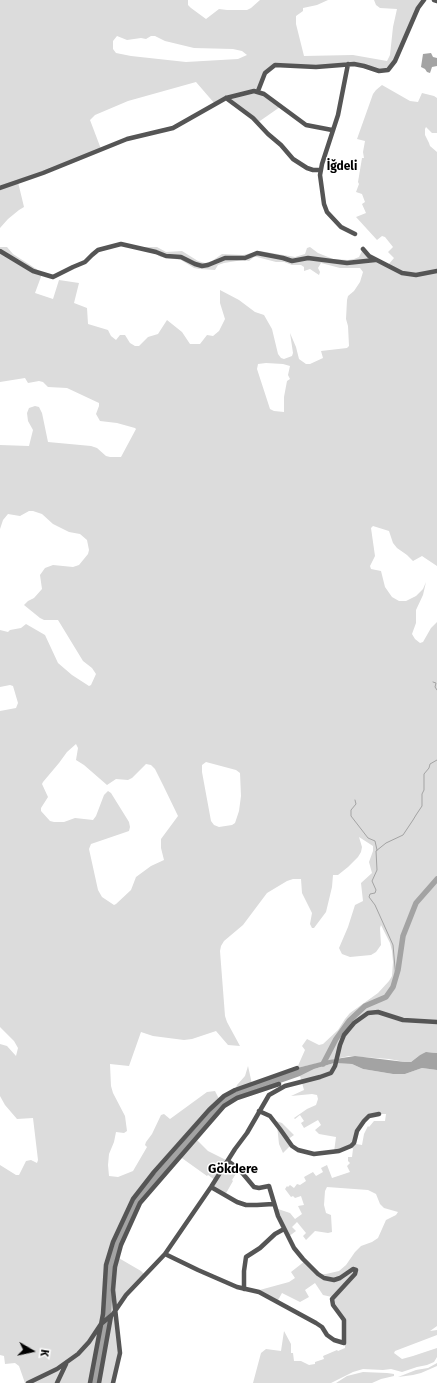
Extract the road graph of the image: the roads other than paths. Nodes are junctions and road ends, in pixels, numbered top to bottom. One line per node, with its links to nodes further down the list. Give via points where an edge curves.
1 (424, 0): 2 (street, via 390,68 379,72 360,65)
2 (348, 64): 3 (street, via 316,67 275,65 265,73); 5 (street)
3 (258, 91): 4 (street); 5 (street, via 306,125)
4 (226, 98): 6 (street, via 253,118 293,159 307,168); 7 (street, via 173,128 127,139)
5 (332, 130): 6 (street)
6 (320, 170): 8 (street, via 327,212 341,227)
7 (0, 188)
8 (355, 234)
9 (363, 249): 11 (street)
10 (0, 251): 11 (street, via 33,271 53,277 85,262 98,250 121,244 166,256 182,256 202,266 224,258 245,258 257,253 292,261 308,258 342,263)
11 (376, 260): 12 (street, via 407,274)
12 (437, 271)
13 (437, 1022): 15 (street, via 403,1020 378,1012 368,1013 354,1023 344,1035 331,1072 291,1084)
14 (297, 1068): 15 (street)
15 (278, 1081): 16 (street); 21 (street, via 224,1106 144,1197); 21 (street, via 235,1090 215,1103 137,1192)
16 (259, 1111): 17 (street, via 273,1120 292,1146 314,1154 339,1151 352,1146 364,1121 369,1116); 18 (street)
17 (379, 1114)
18 (228, 1161): 19 (street); 20 (street, via 253,1186 269,1186)
19 (211, 1187): 20 (street, via 241,1204); 23 (street)
20 (274, 1204): 22 (street)
21 (125, 1226): 25 (street, via 115,1267); 27 (street, via 113,1242 106,1265)
22 (284, 1229): 24 (street, via 246,1257); 24 (street, via 298,1254 321,1277 337,1279 356,1270 331,1300 344,1320 344,1343 331,1338 322,1327 310,1319 259,1292)
23 (165, 1254): 24 (street); 25 (street)
24 (244, 1289)
25 (115, 1310): 26 (street); 33 (street, via 120,1354)
26 (110, 1317): 27 (street); 32 (street)
27 (102, 1323): 28 (street, via 85,1346); 31 (street)
28 (67, 1363): 29 (street); 30 (street)
29 (28, 1383)
30 (57, 1383)
31 (90, 1383)
32 (99, 1383)
33 (113, 1383)

